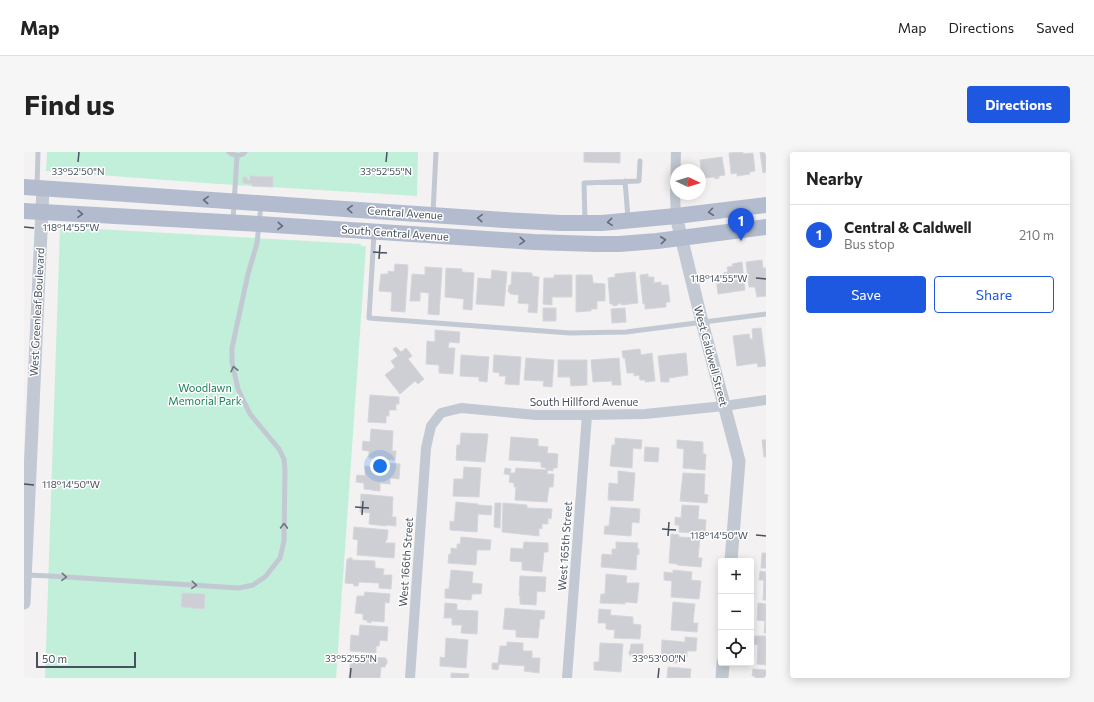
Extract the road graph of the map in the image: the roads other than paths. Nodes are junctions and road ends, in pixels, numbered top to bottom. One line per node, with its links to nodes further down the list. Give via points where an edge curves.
1 (38, 152): 9 (lane)
2 (229, 152): 6 (lane)
3 (245, 152): 6 (lane)
4 (436, 152): 15 (lane)
5 (676, 152): 16 (street, West Caldwell Street)
6 (237, 156): 10 (lane)
7 (640, 161): 8 (lane, via 639,181)
8 (625, 181): 17 (lane); 19 (lane, via 584,183)
9 (34, 188): 10 (main road, Central Avenue, one-way to 9); 14 (street, West Greenleaf Boulevard)
10 (234, 201): 11 (main road, Central Avenue); 18 (lane)
11 (261, 203): 15 (main road, Central Avenue, one-way to 11); 20 (lane)
12 (766, 205): 16 (main road, Central Avenue, one-way to 16)
13 (24, 211): 14 (main road, South Central Avenue)
14 (42, 212): 18 (main road, South Central Avenue, one-way to 18); 31 (street, West Greenleaf Boulevard)
15 (433, 215): 19 (main road, Central Avenue, one-way to 15)
16 (676, 216): 17 (main road, Central Avenue); 23 (street, West Caldwell Street)
17 (629, 220): 19 (main road, Central Avenue, one-way to 19)
18 (233, 223): 20 (main road, South Central Avenue)
19 (585, 223)
20 (259, 224): 22 (main road, South Central Avenue, one-way to 22); 31 (lane, one-way to 20, via 239,588 252,585 265,576 280,558 284,541 284,459 279,449 250,414 238,389 232,362 232,348 257,243)
21 (766, 227): 23 (main road, South Central Avenue)
22 (374, 231): 23 (main road, South Central Avenue, one-way to 23, via 596,244); 25 (lane, via 370,318 570,333 626,332)
23 (682, 238): 25 (street, West Caldwell Street)
24 (766, 314): 25 (lane)
25 (702, 322): 27 (street, West Caldwell Street)
26 (766, 400): 27 (street, South Hillford Avenue)
27 (724, 406): 28 (street, South Hillford Avenue, via 645,414); 30 (street, West Caldwell Street, via 738,460)
28 (587, 415): 29 (street, South Hillford Avenue, via 461,408 441,413 431,426); 35 (street, West 165th Street)
29 (426, 448): 34 (street, West 166th Street)
30 (731, 558)
31 (25, 575): 32 (street, West Greenleaf Boulevard)
32 (24, 603)
33 (723, 666): 36 (street)
34 (410, 678)
35 (567, 678)
36 (722, 678)

